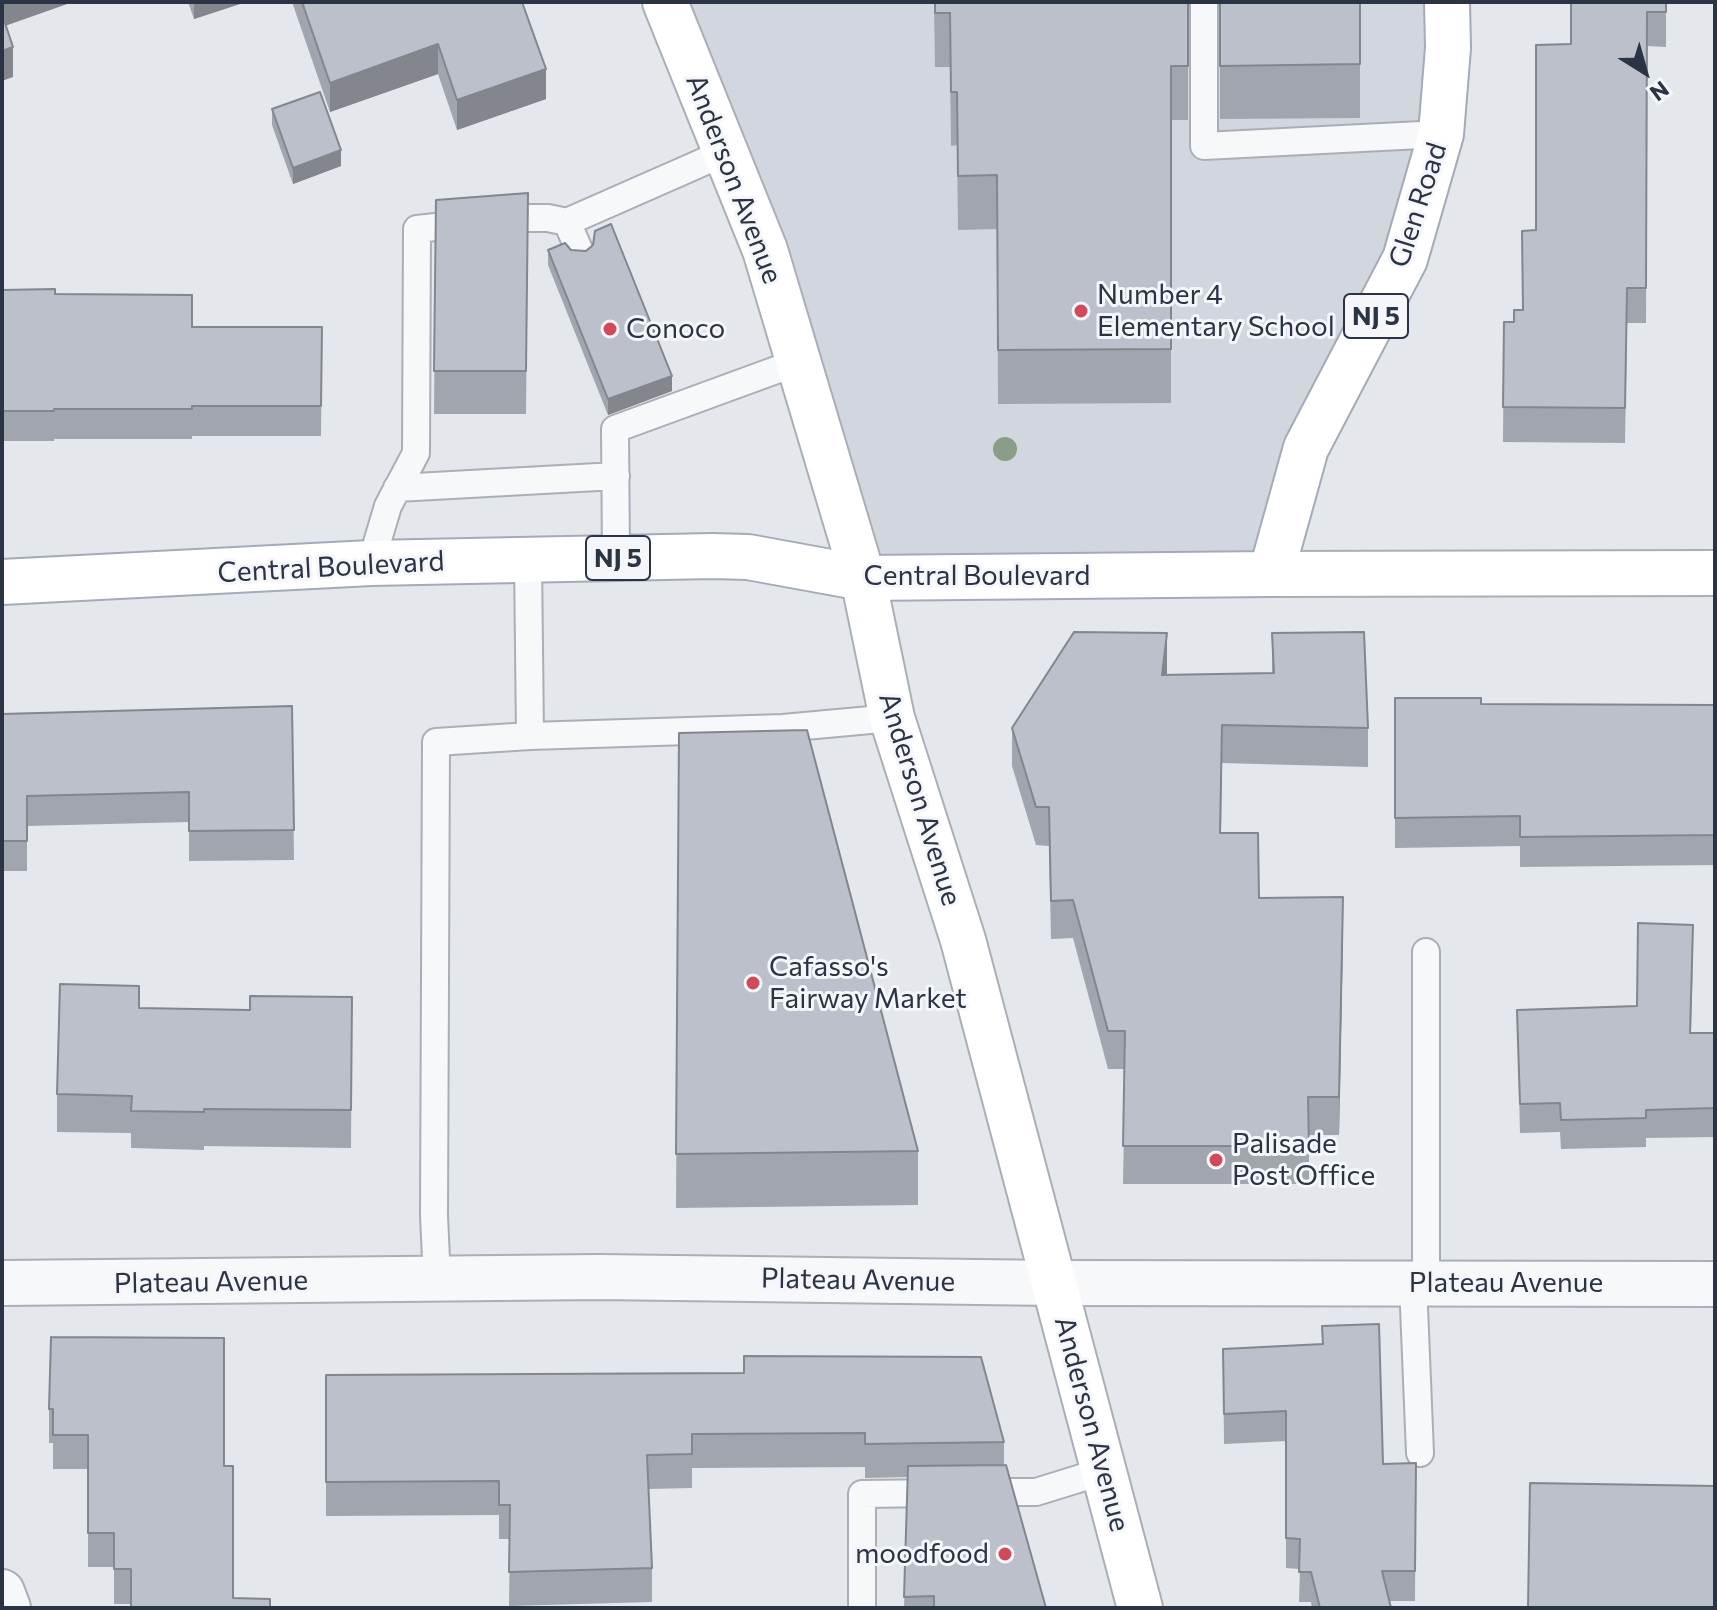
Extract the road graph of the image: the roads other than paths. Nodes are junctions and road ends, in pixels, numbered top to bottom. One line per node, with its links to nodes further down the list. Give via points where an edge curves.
1 (665, 2): 5 (main road, Anderson Avenue)
2 (1447, 2): 4 (main road, Glen Road / NJ 5)
3 (1204, 4): 4 (lane, via 1204,146)
4 (1441, 134): 15 (main road, Glen Road / NJ 5, via 1405,259 1306,448)
5 (726, 152): 6 (lane); 8 (main road, Anderson Avenue, via 765,250)
6 (567, 222): 7 (lane); 10 (lane, via 520,218 417,229 416,453)
7 (580, 252)
8 (798, 362): 9 (lane, via 642,411 615,429); 16 (main road, Anderson Avenue)
9 (616, 476): 10 (lane); 11 (lane)
10 (397, 488): 13 (lane)
11 (616, 558): 12 (main road, Central Boulevard / NJ 5); 16 (main road, Central Boulevard / NJ 5, via 748,557)
12 (528, 560): 13 (main road, Central Boulevard / NJ 5); 19 (lane)
13 (371, 563): 17 (main road, Central Boulevard / NJ 5)
14 (1715, 573): 15 (main road, Central Boulevard)
15 (1271, 574): 16 (main road, Central Boulevard / NJ 5)
16 (863, 578): 18 (main road, Anderson Avenue)
17 (2, 582)
18 (892, 718): 19 (lane, via 783,728); 23 (main road, Anderson Avenue, via 963,940)
19 (530, 736): 21 (lane, via 436,742)
20 (1426, 952): 24 (lane)
21 (437, 1280): 22 (street, Plateau Avenue); 23 (street, Plateau Avenue)
22 (2, 1283)
23 (1054, 1283): 24 (street, Plateau Avenue); 27 (main road, Anderson Avenue)
24 (1420, 1283): 25 (street, Plateau Avenue); 26 (lane)
25 (1715, 1284)
26 (1420, 1453)
27 (1104, 1471): 30 (lane, via 1036,1492 862,1494); 31 (main road, Anderson Avenue)
28 (2, 1592): 29 (street)
29 (8, 1608)
30 (862, 1608)
31 (1140, 1608)

